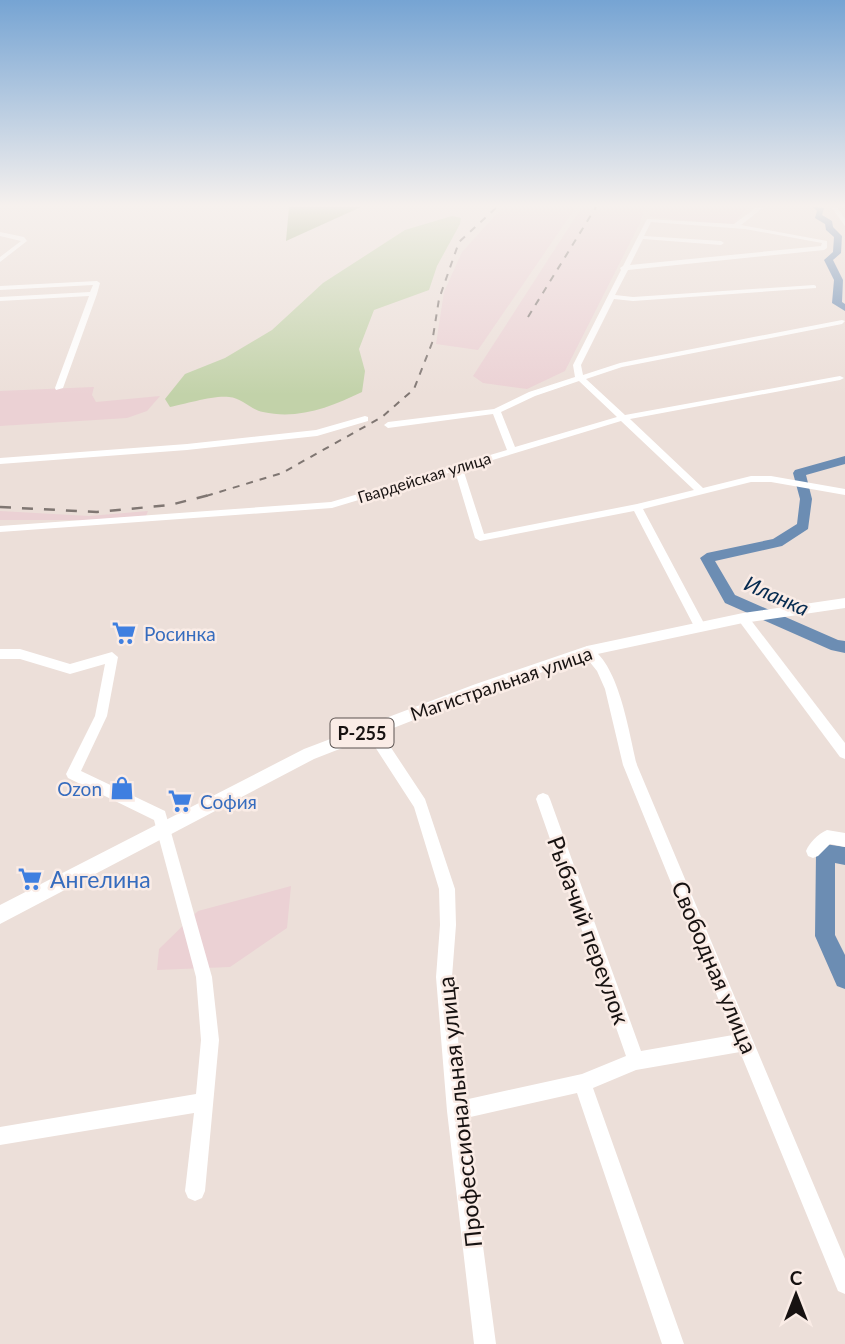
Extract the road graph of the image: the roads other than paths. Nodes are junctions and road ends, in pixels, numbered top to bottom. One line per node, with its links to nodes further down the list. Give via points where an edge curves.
1 (622, 270): 5 (street)
2 (814, 287): 5 (street, via 633,299)
3 (0, 288): 4 (street, via 97,283)
4 (94, 293): 6 (street); 10 (street)
5 (610, 296): 8 (street, via 577,365)
6 (0, 299)
7 (842, 322): 8 (street)
8 (579, 377): 11 (street); 12 (street)
9 (840, 378): 12 (street, Гвардейская улица)
10 (59, 388)
11 (496, 411): 14 (street); 15 (street)
12 (623, 418): 15 (street, Гвардейская улица); 18 (street)
13 (365, 419): 16 (street, via 317,433)
14 (388, 425)
15 (512, 450): 17 (street, Гвардейская улица)
16 (0, 461)
17 (458, 467): 20 (street, via 481,538); 21 (street, Гвардейская улица, via 332,505)
18 (701, 491): 19 (street, via 751,479); 20 (street)
19 (845, 492)
20 (637, 507): 24 (street)
21 (0, 529)
22 (845, 603): 23 (main road, Р-255)
23 (747, 618): 24 (main road, Магистральная улица / Р-255); 28 (street)
24 (700, 627): 25 (main road, Магистральная улица / Р-255)
25 (587, 651): 27 (main road, Магистральная улица / Р-255); 34 (street, Свободная улица, via 607,678 630,765)
26 (0, 654): 30 (street, via 20,654 70,669 112,657 101,716 73,774 160,816)
27 (371, 729): 30 (main road, Магистральная улица / Р-255, via 309,754); 38 (street, Профессиональная улица, via 420,804 447,889 444,977)
28 (845, 753)
29 (542, 799): 35 (street, Рыбачий переулок)
30 (164, 830): 33 (main road, Магистральная улица / Р-255); 37 (street, via 204,978 210,1040)
31 (845, 841): 32 (street, via 827,837)
32 (813, 851)
33 (0, 915)
34 (746, 1042): 35 (street); 41 (street, Свободная улица)
35 (636, 1061): 36 (street)
36 (583, 1083): 38 (street); 43 (street)
37 (204, 1102): 39 (street); 40 (street)
38 (456, 1111): 42 (street, Профессиональная улица)
39 (0, 1136)
40 (195, 1191)
41 (845, 1284)
42 (485, 1344)
43 (673, 1344)

